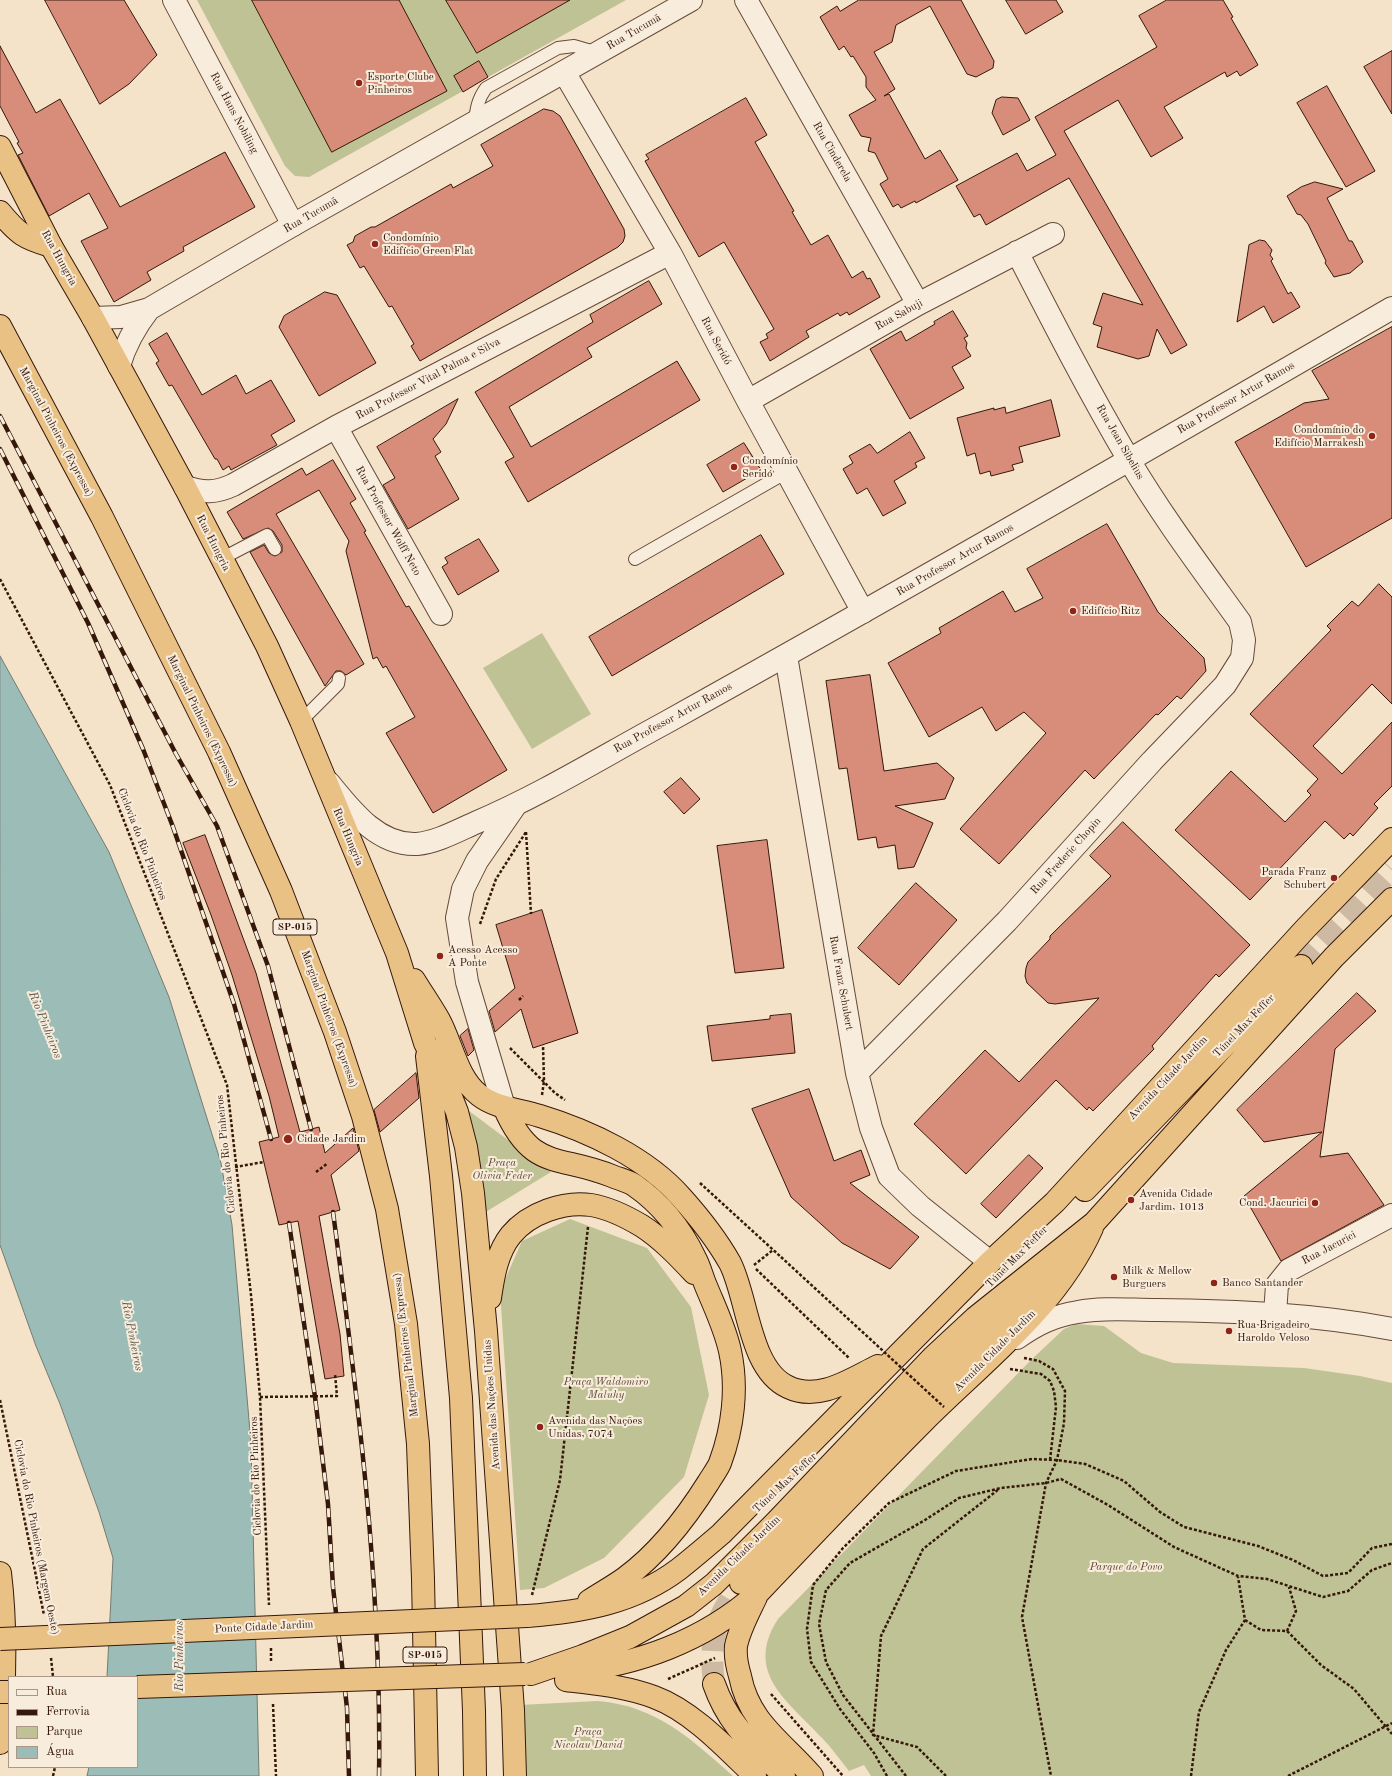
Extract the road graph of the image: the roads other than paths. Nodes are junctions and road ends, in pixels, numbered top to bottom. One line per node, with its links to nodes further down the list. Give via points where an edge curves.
1 (174, 0): 9 (street, Rua Hans Nobiling)
2 (691, 0): 4 (street, Rua Tucumã)
3 (746, 0): 14 (street, Rua Cinderela)
4 (598, 53): 5 (street, Rua Tucumã); 6 (lane, Rua Tucumã, via 574,46 558,48 486,88 476,107)
5 (564, 72): 6 (street, Rua Tucumã); 13 (street, Rua Seridó)
6 (475, 123): 9 (street, Rua Tucumã)
7 (0, 147): 11 (highway, Rua Hungria)
8 (0, 212): 11 (highway, via 15,231 31,240)
9 (293, 225): 16 (street, Rua Tucumã)
10 (1053, 234): 12 (street, Rua Sabuji)
11 (52, 246): 17 (highway, Rua Hungria)
12 (1017, 252): 14 (street, Rua Sabuji); 22 (street, Rua Jean Sibelius)
13 (670, 253): 20 (street, Rua Seridó); 21 (street, Rua Professor Vital Palma e Silva)
14 (918, 304): 20 (street, Rua Sabuji)
15 (1392, 308): 22 (street, Rua Professor Artur Ramos)
16 (149, 310): 17 (street, Rua Tucumã, via 121,317); 19 (street, Rua Tucumã, via 131,336)
17 (93, 318): 19 (highway, Rua Hungria)
18 (0, 326): 64 (highway, Marginal Pinheiros (Expressa) / SP-015, via 102,518 222,759 282,891 335,1032 363,1116 388,1217 406,1324 418,1444)
19 (119, 366): 24 (highway, Rua Hungria)
20 (748, 401): 23 (street, Rua Seridó)
21 (336, 427): 24 (street, Rua Professor Vital Palma e Silva, via 221,490 209,492); 29 (street, Rua Professor Wolff Neto)
22 (1129, 460): 28 (street, Rua Professor Artur Ramos); 30 (street, Rua Jean Sibelius)
23 (787, 472): 27 (lane); 28 (street, Rua Seridó)
24 (185, 487): 26 (highway, Rua Hungria)
25 (275, 549): 26 (lane, via 267,535)
26 (221, 559): 33 (highway, Rua Hungria, via 267,646)
27 (635, 559)
28 (863, 612): 31 (street, Rua Professor Artur Ramos)
29 (441, 614)
30 (1240, 622): 43 (street, Rua Frederic Chopin, via 1244,640 1242,658 1225,685 1152,761 1007,921)
31 (786, 656): 35 (street, Rua Professor Artur Ramos); 43 (street, Rua Franz Schubert)
32 (339, 678): 33 (lane, via 338,684)
33 (301, 721): 34 (highway, Rua Hungria)
34 (322, 775): 35 (street, Rua Professor Artur Ramos, via 362,821 385,837 400,842 415,844 431,841); 39 (highway, Rua Hungria)
35 (515, 806): 44 (street, Rua Professor Artur Ramos, via 477,861 463,889 457,918 467,982)
36 (1392, 839): 47 (highway, Avenida Cidade Jardim, via 1306,928 1055,1202)
37 (1392, 890): 40 (highway)
38 (1392, 899): 40 (highway, Avenida Cidade Jardim)
39 (397, 953): 42 (highway, Avenida das Nações Unidas); 44 (highway, via 439,1020 466,1080 478,1094 493,1104)
40 (1334, 957): 46 (highway, Avenida Cidade Jardim)
41 (1301, 966): 54 (highway, Túnel Max Feffer, via 1112,1163 758,1511)
42 (425, 1043): 51 (highway, Avenida das Nações Unidas, via 446,1084 466,1147); 65 (highway, Avenida das Nações Unidas, via 441,1176 461,1398)
43 (857, 1073): 47 (street, Rua Franz Schubert, via 871,1128 889,1176 920,1206)
44 (504, 1107): 48 (highway, via 518,1134 529,1148 563,1163 596,1170 633,1184 662,1209 693,1253); 52 (highway, via 539,1115 602,1140 644,1164 680,1196 710,1232 729,1262 756,1346 768,1369 776,1379 789,1388 810,1391 846,1384)
45 (1392, 1215): 49 (street, Rua Jacurici, via 1289,1270 1277,1285)
46 (1094, 1223): 53 (highway, Avenida Cidade Jardim, via 1083,1247 1050,1296); 56 (highway, via 1042,1282 896,1422 790,1530); 60 (highway, Avenida Cidade Jardim, via 975,1318 933,1357 714,1584 686,1606 630,1637)
47 (990, 1262): 52 (highway, Avenida Cidade Jardim)
48 (706, 1285): 51 (highway, via 674,1252 642,1227 611,1211 590,1205 566,1206 528,1219 511,1235 500,1255 493,1279); 57 (highway, via 722,1322 730,1353 734,1395 730,1429 719,1464 696,1503 664,1543 626,1578)
49 (1275, 1314): 50 (street, via 1351,1321); 53 (street, via 1196,1310 1078,1311 1039,1323)
50 (1392, 1330)
51 (486, 1331): 66 (highway, Avenida das Nações Unidas, via 513,1710)
52 (897, 1356): 54 (highway, Avenida Cidade Jardim)
53 (992, 1356): 56 (highway, Avenida Cidade Jardim)
54 (721, 1534): 57 (highway, Avenida Cidade Jardim, via 678,1570 640,1592 605,1605)
55 (0, 1573): 63 (highway, via 5,1679)
56 (749, 1588): 60 (highway, Avenida Cidade Jardim, via 738,1610 688,1640 653,1655 620,1664 581,1670); 69 (highway, via 736,1645 740,1679 752,1712 763,1727)
57 (570, 1613): 58 (highway, Avenida Cidade Jardim)
58 (527, 1616): 59 (highway, Ponte Cidade Jardim, bridge)
59 (0, 1639)
60 (528, 1674): 62 (highway, bridge); 67 (highway, via 610,1685 655,1697 690,1717)
61 (714, 1684): 68 (highway, via 730,1720)
62 (138, 1687)
63 (0, 1743)
64 (427, 1776)
65 (475, 1776)
66 (515, 1776)
67 (755, 1776)
68 (784, 1776)
69 (812, 1776)

